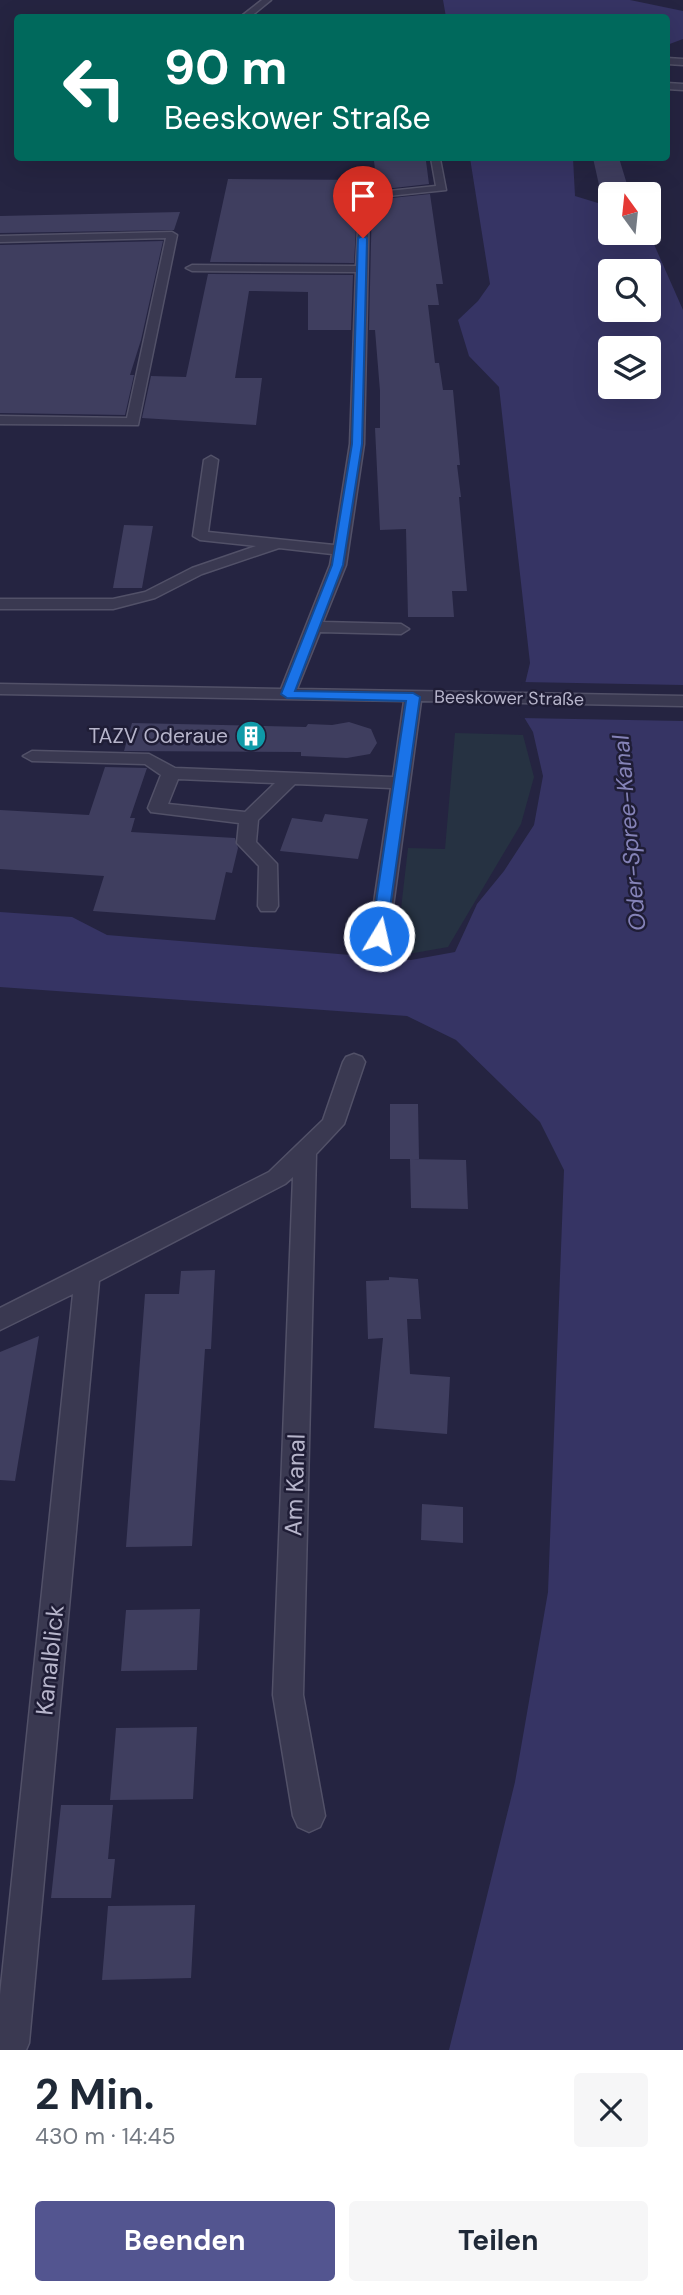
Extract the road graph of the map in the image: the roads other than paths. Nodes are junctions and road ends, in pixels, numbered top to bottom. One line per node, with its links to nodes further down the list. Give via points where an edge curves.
1 (267, 0): 2 (street)
2 (248, 14)
3 (435, 161): 6 (street, via 442,188 363,196)
4 (0, 240): 7 (street, via 173,235 133,422)
5 (192, 268): 6 (street)
6 (362, 270): 10 (street, via 357,444)
7 (0, 420)
8 (211, 460): 9 (street, via 200,536)
9 (277, 544): 10 (street); 11 (street, via 197,571 150,595 113,604)
10 (340, 550): 12 (street)
11 (0, 604)
12 (313, 627): 13 (street); 15 (street)
13 (401, 629)
14 (0, 689): 15 (street, Beeskower Straße)
15 (287, 694): 16 (street, Beeskower Straße)
16 (413, 697): 17 (street, Beeskower Straße); 21 (street)
17 (683, 701)
18 (32, 756): 19 (street, via 149,759)
19 (172, 773): 20 (street); 22 (street, via 157,808)
20 (291, 778): 21 (street); 22 (street)
21 (402, 783): 24 (street)
22 (249, 818): 23 (street, via 246,843 268,864)
23 (268, 906)
24 (379, 936)
25 (354, 1062): 26 (street, via 333,1124)
26 (305, 1153): 27 (street, via 277,1178); 29 (street, Am Kanal, via 288,1695)
27 (87, 1278): 28 (street); 30 (street, Kanalblick)
28 (0, 1320)
29 (309, 1816)
30 (12, 2043)

